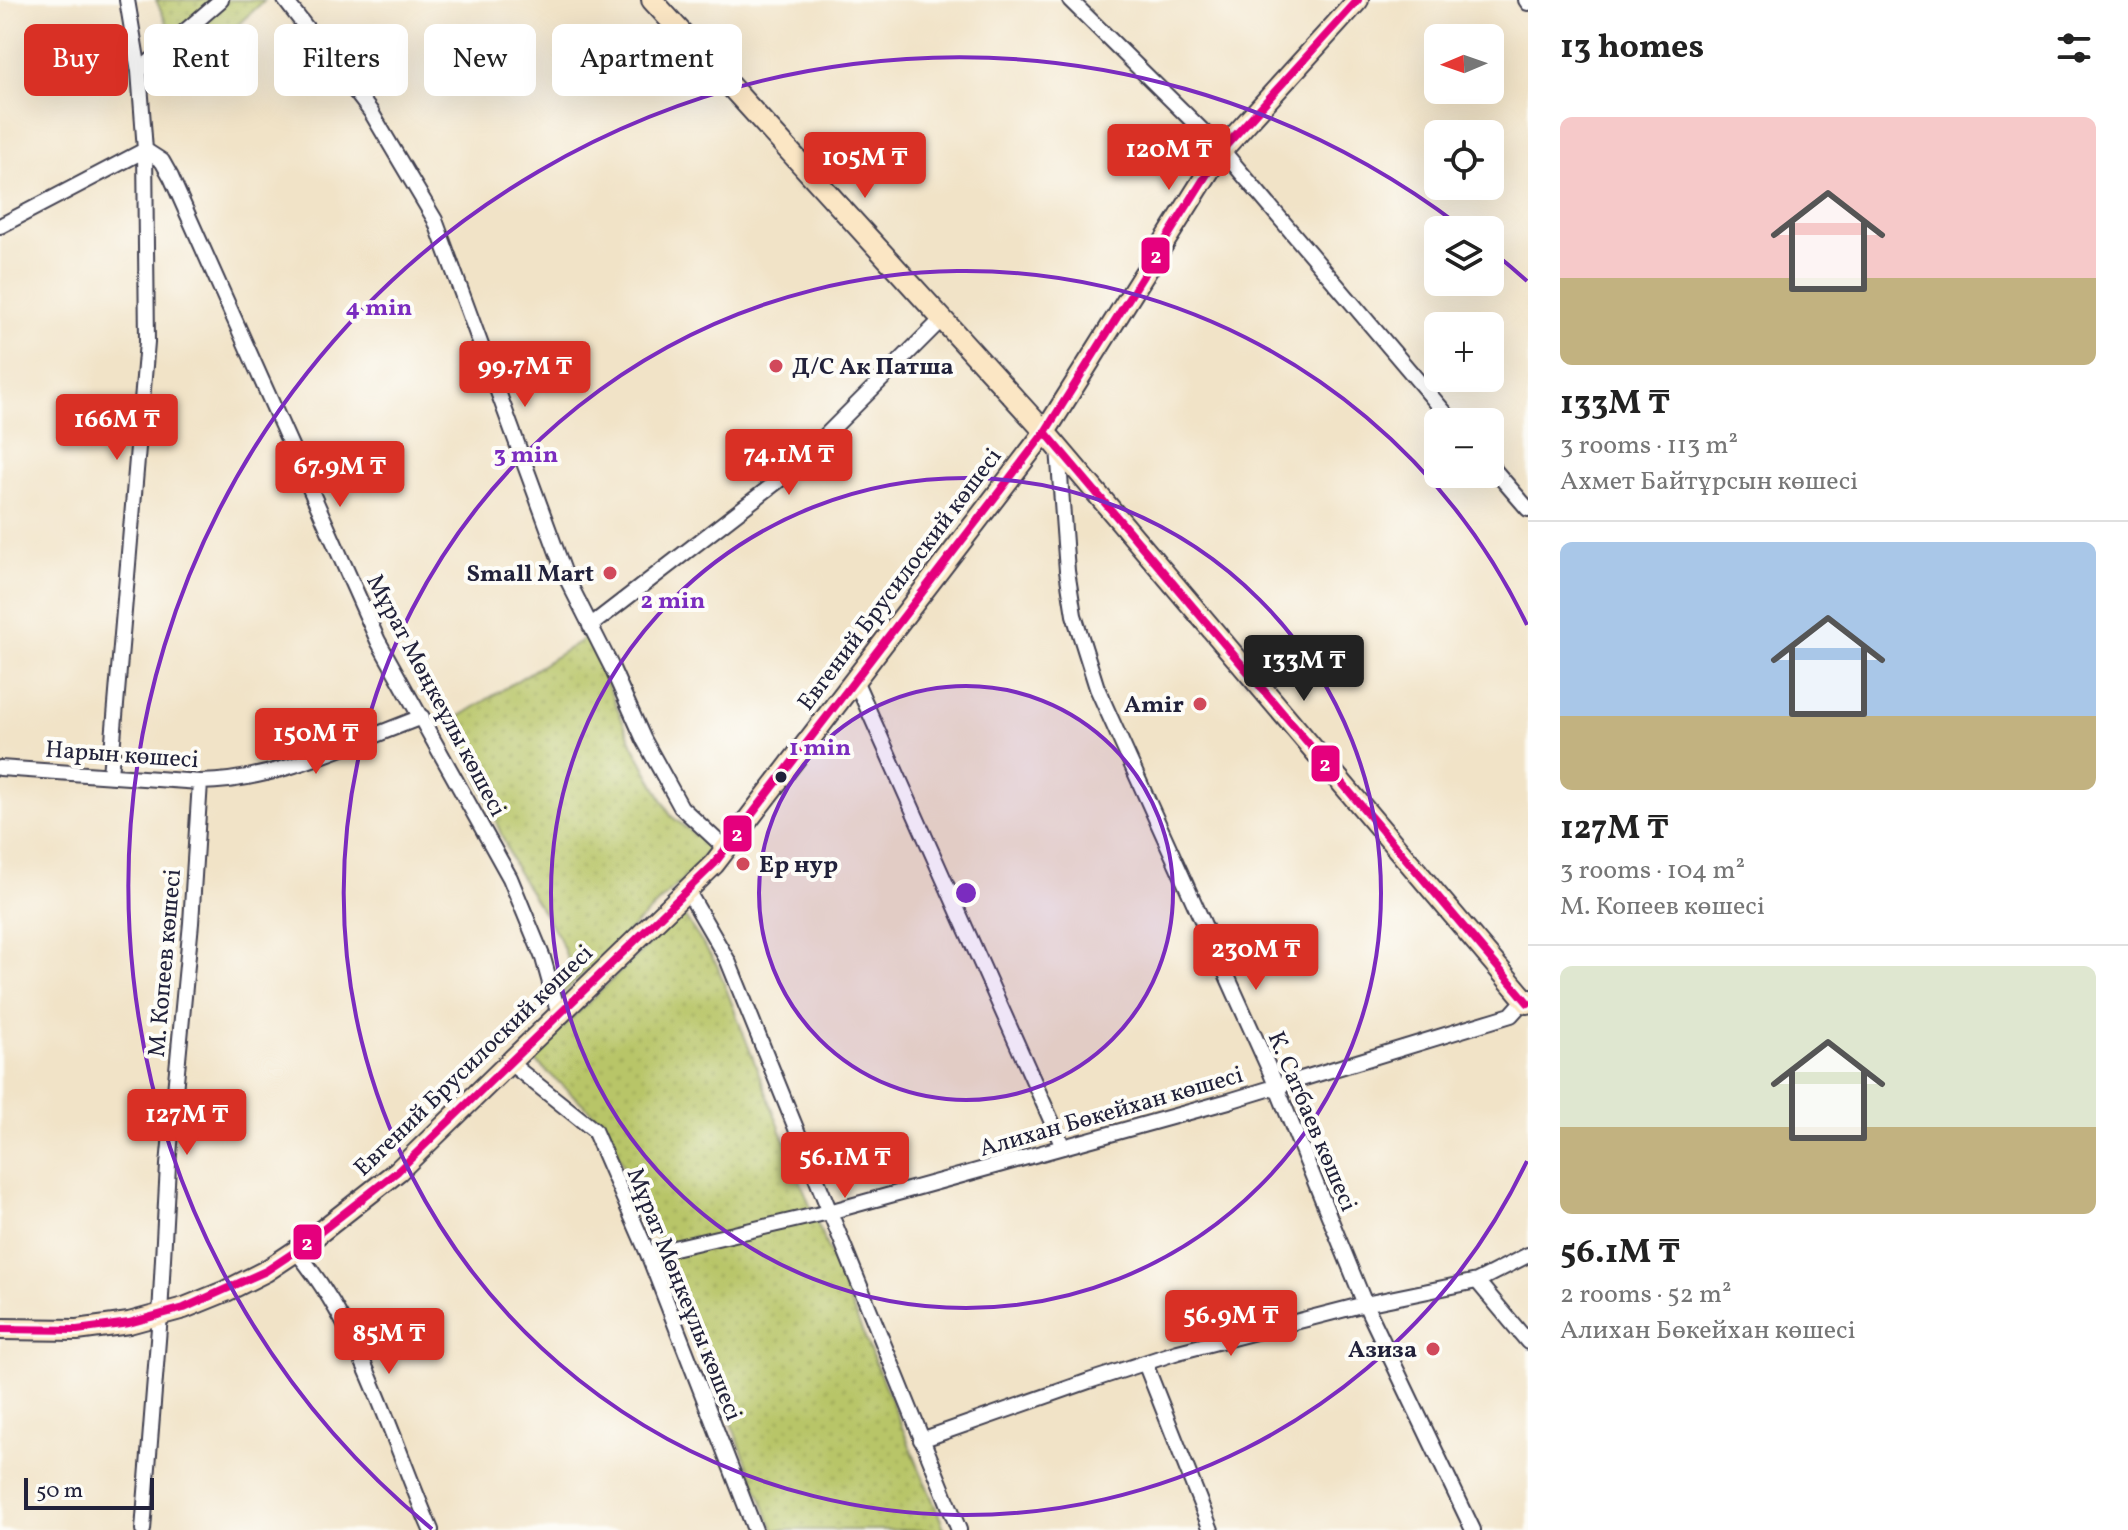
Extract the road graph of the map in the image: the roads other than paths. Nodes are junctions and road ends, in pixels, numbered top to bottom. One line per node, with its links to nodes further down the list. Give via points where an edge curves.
1 (127, 0): 7 (street)
2 (221, 0): 7 (street)
3 (285, 0): 17 (street, via 371,112 435,220 566,577)
4 (652, 0): 11 (main road)
5 (1070, 0): 9 (street)
6 (1358, 0): 9 (main road, Евгений Брусилоский көшесі)
7 (139, 71): 8 (street)
8 (145, 150): 10 (street); 19 (street, Мұрат Мөңкеұлы көшесі, via 162,161 171,177 378,641); 21 (street, via 147,342)
9 (1222, 150): 12 (street); 13 (main road, Евгений Брусилоский көшесі)
10 (0, 226)
11 (943, 318): 13 (main road); 17 (street, via 787,474)
12 (1441, 408)
13 (1045, 432): 14 (main road); 18 (main road, Евгений Брусилоский көшесі)
14 (1058, 448): 25 (main road); 28 (street, К. Сатбаев көшесі, via 1067,571 1085,653)
15 (1504, 481): 16 (street)
16 (1528, 509)
17 (590, 626): 23 (street, via 681,807)
18 (855, 680): 23 (main road, Евгений Брусилоский көшесі); 29 (street)
19 (422, 717): 22 (street, Нарын көшесі, via 263,774); 26 (street, Мұрат Мөңкеұлы көшесі, via 510,878 543,958)
20 (0, 768): 21 (street, Нарын көшесі)
21 (110, 775): 22 (street, Нарын көшесі)
22 (200, 782): 36 (street, М. Копеев көшесі)
23 (726, 849): 24 (main road, Евгений Брусилоский көшесі)
24 (687, 890): 26 (main road, Евгений Брусилоский көшесі); 30 (street, via 728,961)
25 (1527, 999): 28 (street, Алихан Бөкейхан көшесі, via 1511,1015)
26 (559, 1015): 27 (main road, Евгений Брусилоский көшесі)
27 (510, 1063): 31 (main road, Евгений Брусилоский көшесі, via 398,1171); 32 (street, Мұрат Мөңкеұлы көшесі, via 594,1130)
28 (1276, 1087): 29 (street, Алихан Бөкейхан көшесі); 35 (street, К. Сатбаев көшесі)
29 (1063, 1147): 30 (street, Алихан Бөкейхан көшесі)
30 (829, 1212): 32 (street, Алихан Бөкейхан көшесі); 40 (street)
31 (296, 1251): 36 (main road, Евгений Брусилоский көшесі, via 226,1291); 42 (street, via 320,1279 360,1354)
32 (648, 1254): 43 (street, Мұрат Мөңкеұлы көшесі)
33 (1528, 1255): 34 (street)
34 (1477, 1281): 35 (street); 38 (street)
35 (1365, 1304): 39 (street); 46 (street, К. Сатбаев көшесі)
36 (160, 1315): 37 (main road, Евгений Брусилоский көшесі, via 77,1330); 41 (street, М. Копеев көшесі)
37 (0, 1329)
38 (1528, 1342)
39 (1145, 1363): 40 (street); 45 (street)
40 (921, 1440): 44 (street)
41 (143, 1530)
42 (431, 1530)
43 (755, 1530)
44 (959, 1530)
45 (1211, 1530)
46 (1473, 1530)

